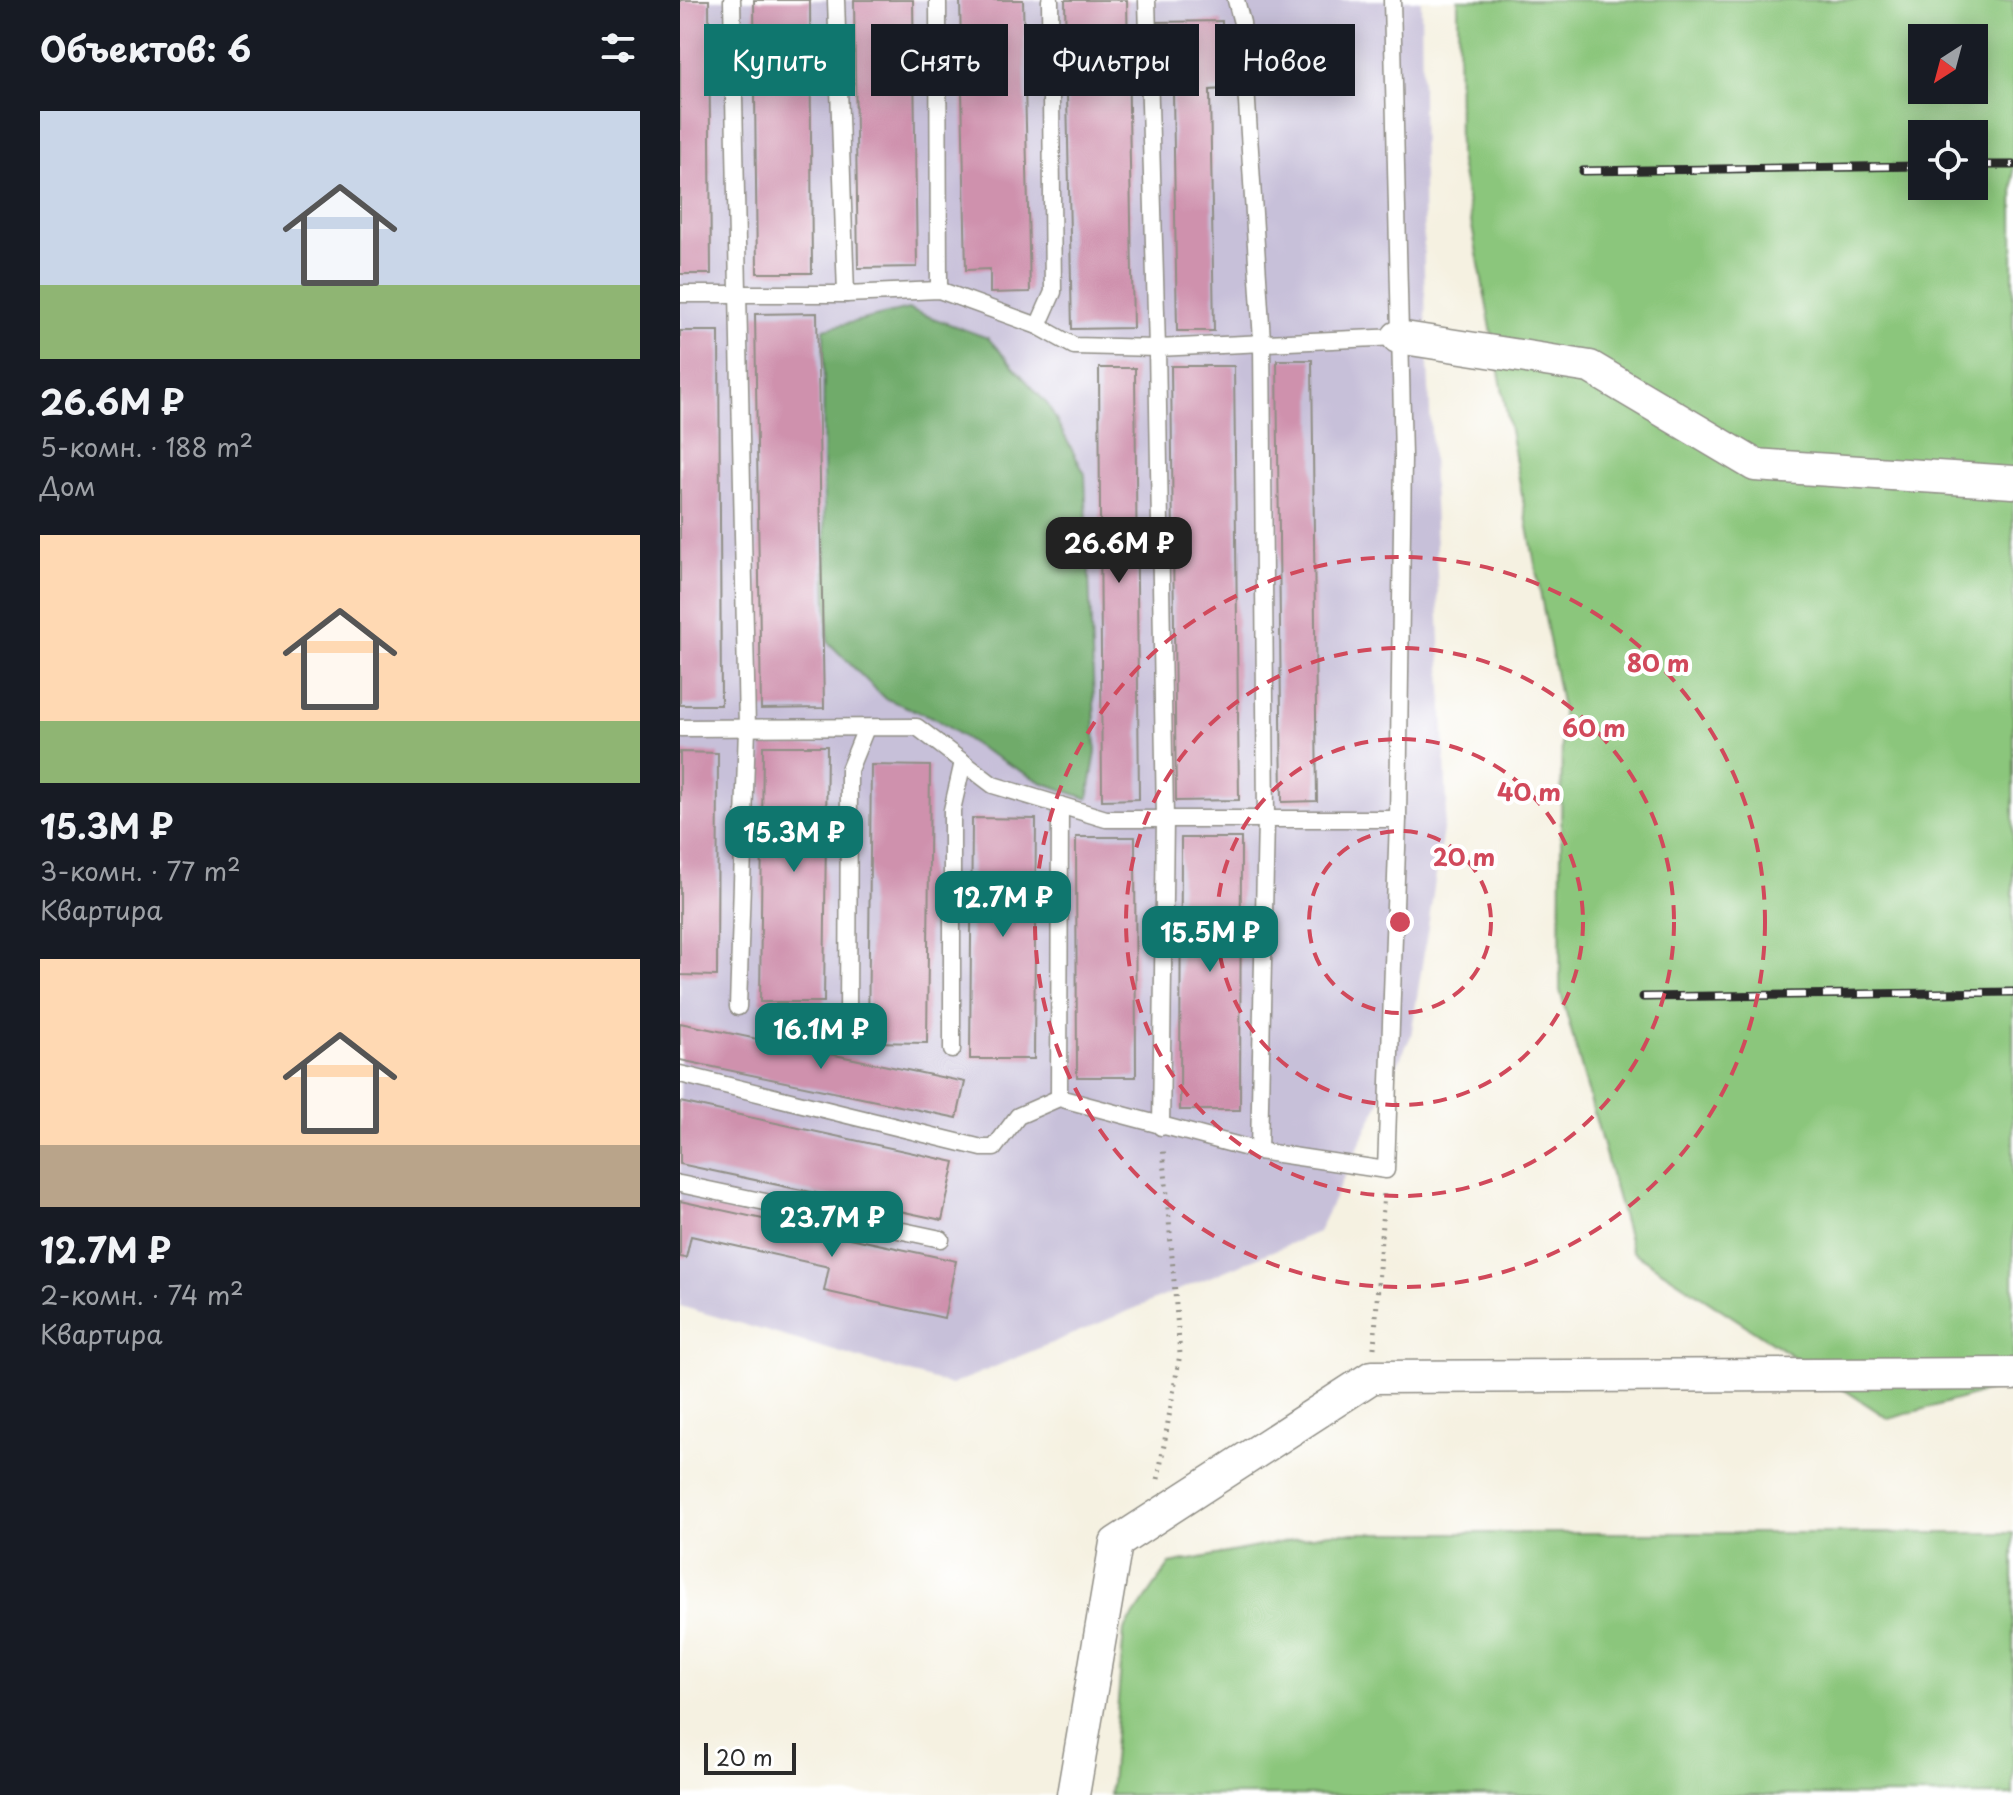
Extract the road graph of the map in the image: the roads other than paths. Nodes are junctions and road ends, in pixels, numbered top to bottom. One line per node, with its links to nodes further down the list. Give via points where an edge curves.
1 (732, 0): 11 (lane)
2 (836, 0): 10 (lane)
3 (938, 0): 8 (lane)
4 (1050, 0): 12 (lane, via 1053,292)
5 (1147, 0): 15 (lane)
6 (1236, 0): 14 (lane, via 1242,23)
7 (1392, 0): 13 (lane)
8 (939, 290): 10 (lane); 12 (lane)
9 (680, 294): 11 (lane)
10 (846, 294): 11 (lane)
11 (739, 296): 18 (lane)
12 (1038, 326): 15 (lane, via 1074,346)
13 (1398, 337): 14 (lane); 16 (street, via 1590,367 1755,465); 24 (lane, via 1403,457)
14 (1262, 341): 15 (lane); 23 (lane)
15 (1157, 348): 22 (lane)
16 (2013, 482)
17 (680, 728): 18 (lane)
18 (747, 728): 19 (lane); 25 (lane)
19 (866, 728): 20 (lane, via 917,727); 26 (lane, via 849,770)
20 (963, 762): 21 (lane, via 993,785); 27 (lane, via 952,810)
21 (1060, 805): 22 (lane, via 1106,819); 29 (lane)
22 (1165, 819): 23 (lane); 30 (lane)
23 (1266, 819): 24 (lane); 31 (lane)
24 (1398, 819): 31 (lane, via 1386,1170)
25 (738, 1007)
26 (848, 1025)
27 (952, 1050)
28 (680, 1074): 29 (lane, via 982,1148 994,1148 1018,1116)
29 (1059, 1098): 30 (lane)
30 (1161, 1127): 31 (lane)
31 (1259, 1151)
32 (680, 1184): 33 (lane)
33 (941, 1239)
34 (2013, 1374): 35 (street, via 1372,1377 1116,1543)
35 (1073, 1795)

